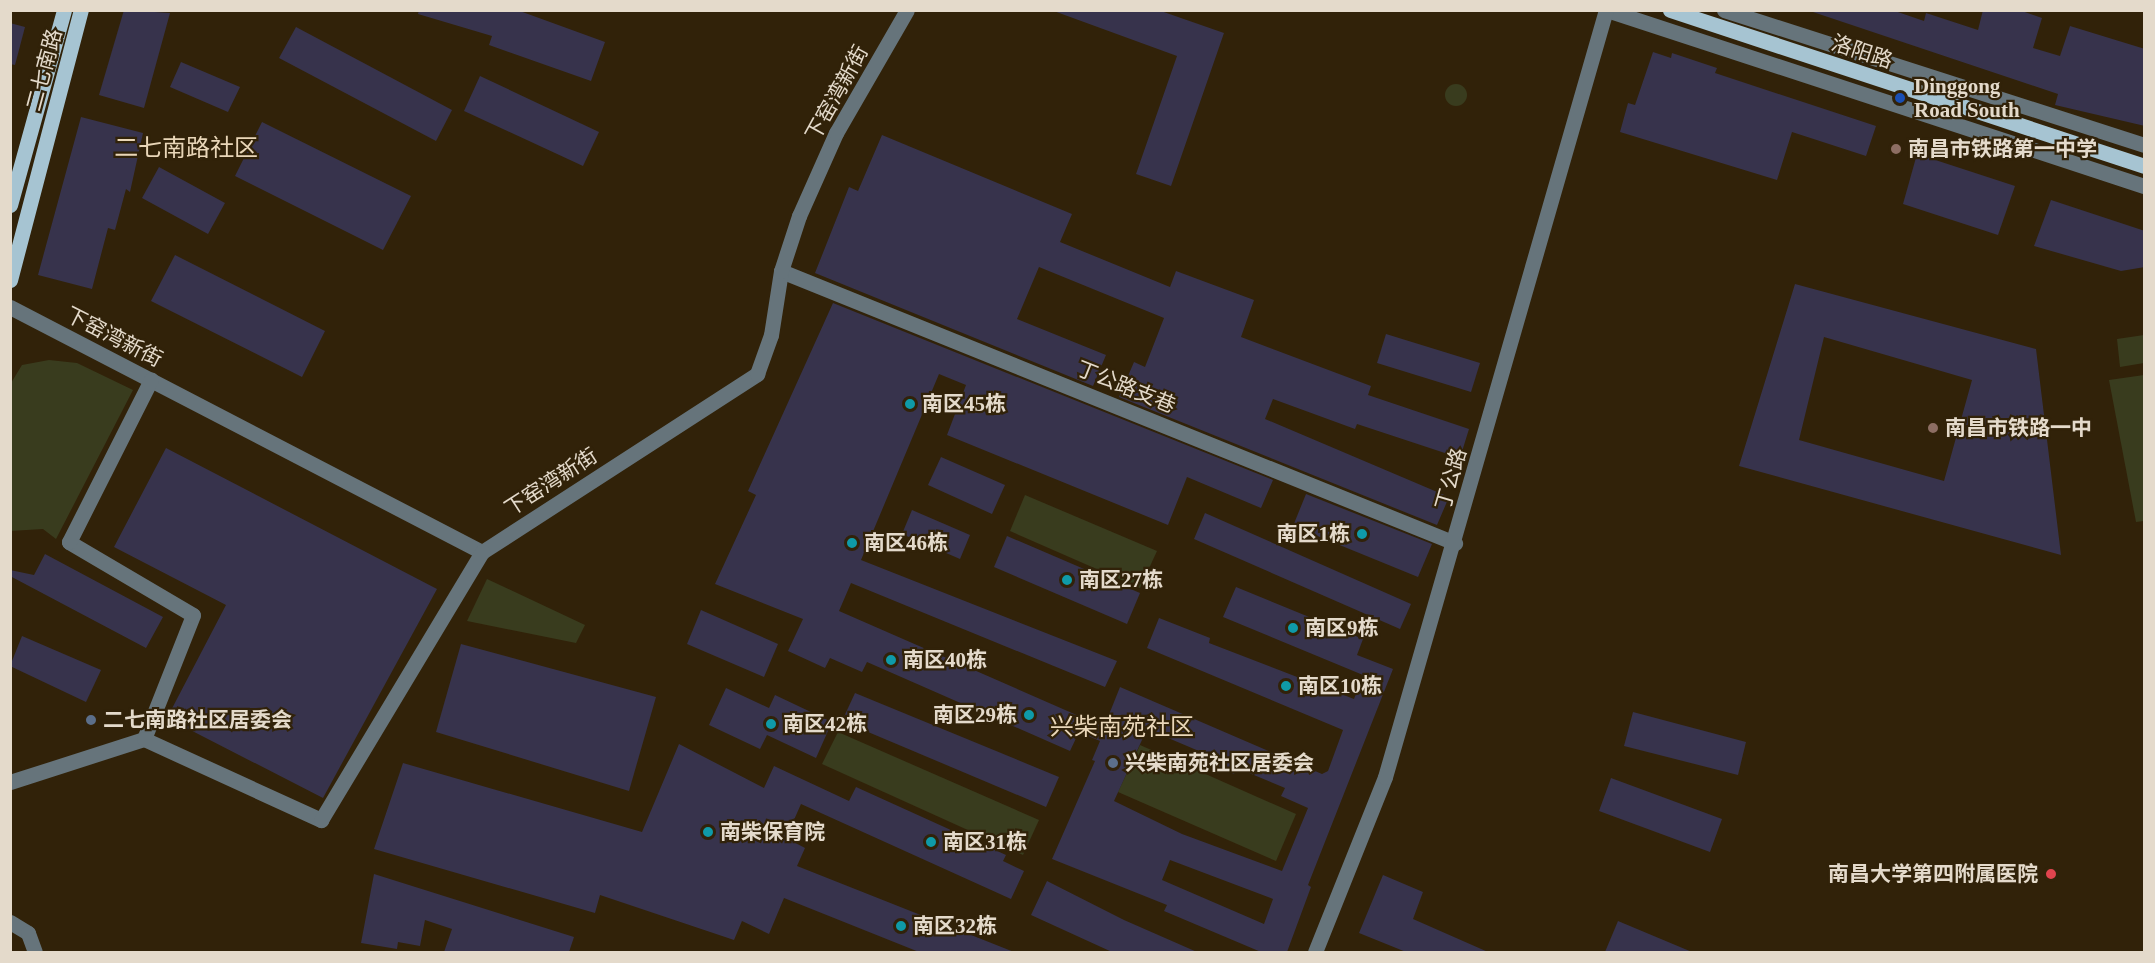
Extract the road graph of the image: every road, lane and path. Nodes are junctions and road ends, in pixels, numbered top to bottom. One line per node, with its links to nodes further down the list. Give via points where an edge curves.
1 (64, 10): 10 (main road, 二七南路)
2 (81, 10): 12 (main road, 二七南路)
3 (907, 10): 11 (street, 下窑湾新街, via 836,133 799,216)
4 (1607, 10): 9 (street); 15 (street, 丁公路)
5 (1670, 10): 8 (main road, 洛阳路)
6 (1724, 10): 7 (street)
7 (2145, 145)
8 (2145, 166)
9 (2145, 186)
10 (10, 205)
11 (781, 270): 15 (street, 丁公路支巷); 16 (street, 下窑湾新街, via 771,335 757,374)
12 (10, 280)
13 (10, 307): 14 (street, 下窑湾新街)
14 (151, 380): 16 (street, 下窑湾新街); 17 (street, via 69,542 193,615)
15 (1455, 543): 21 (street, 丁公路, via 1378,798)
16 (482, 552): 17 (street, via 321,820)
17 (144, 740): 18 (street)
18 (10, 782)
19 (10, 922): 20 (street, via 28,933)
20 (35, 952)
21 (1315, 952)

